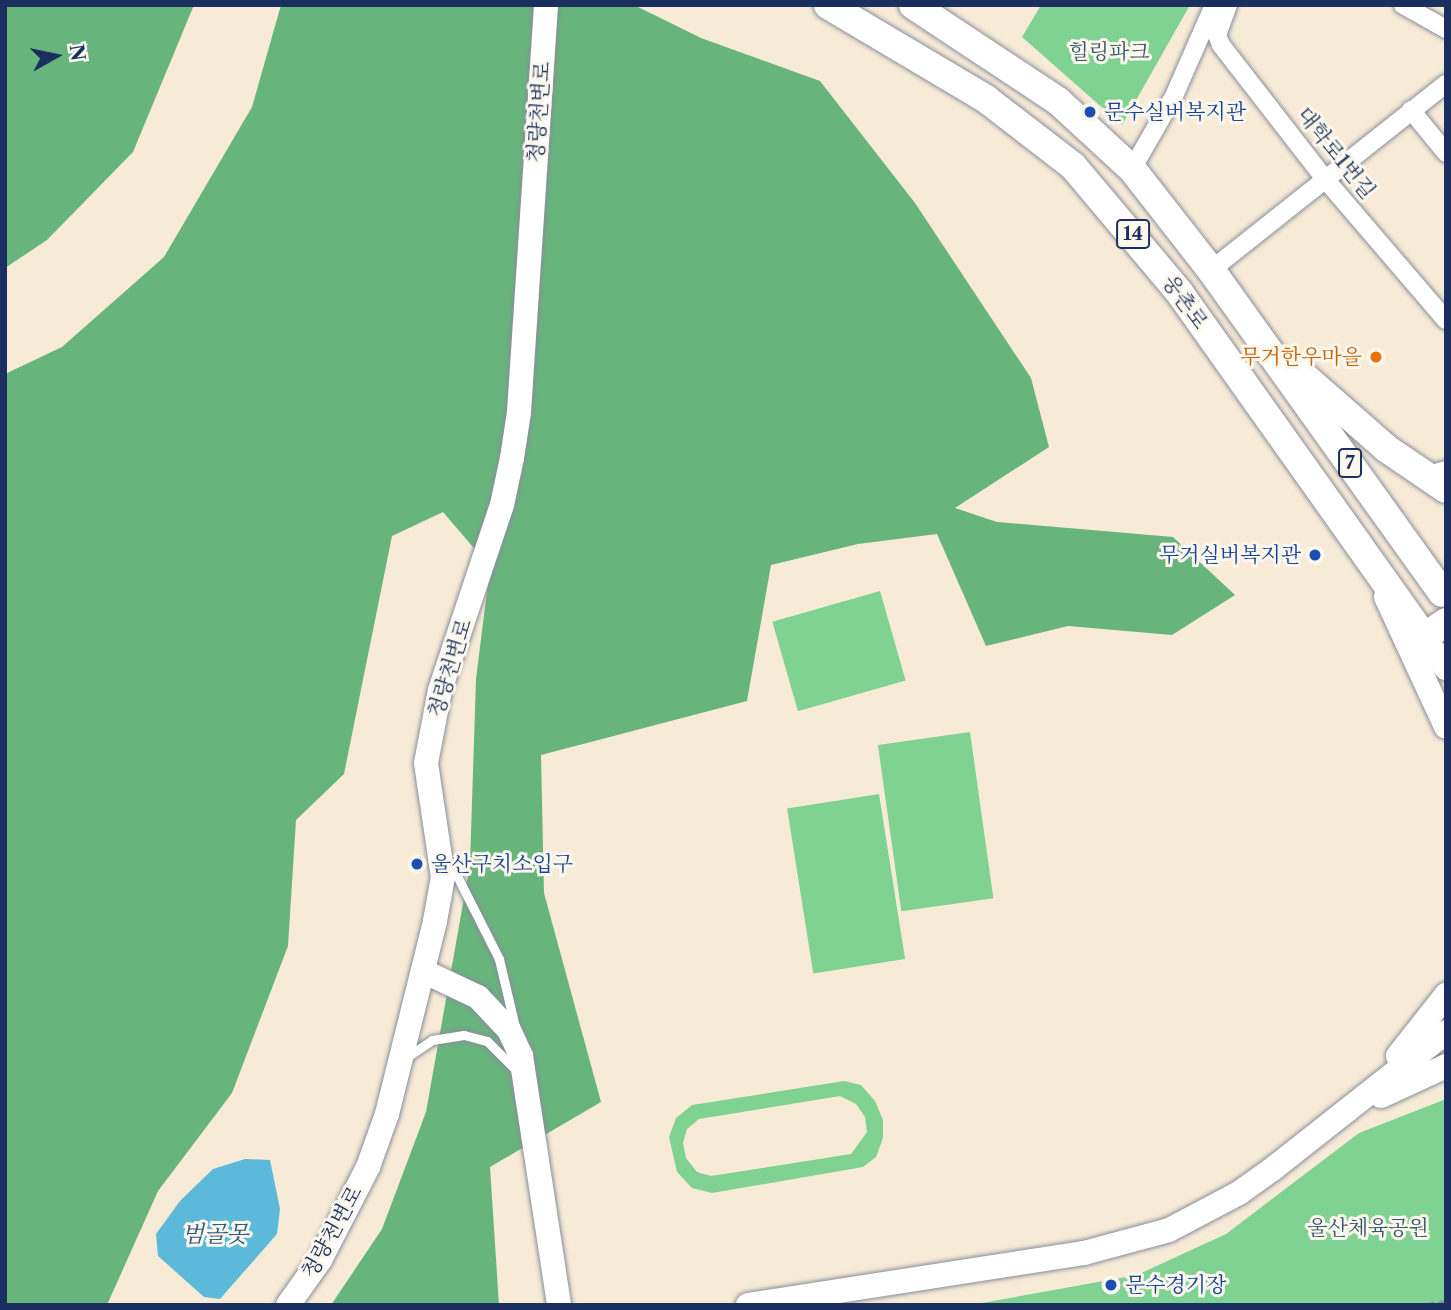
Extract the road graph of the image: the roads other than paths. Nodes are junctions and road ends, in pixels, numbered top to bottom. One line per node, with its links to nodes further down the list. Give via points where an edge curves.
1 (545, 5): 23 (main road, 청량천변로, via 519,412 502,505 433,719 426,763)
2 (828, 5): 20 (main road, 웅촌로 / 14, via 986,99 1073,166 1179,292)
3 (913, 5): 11 (main road, 웅촌로 / 14, via 1058,101)
4 (1214, 5): 11 (street, via 1174,96)
5 (1228, 5): 12 (street, 대학로1번길, via 1217,35 1221,45)
6 (1404, 5): 7 (street)
7 (1446, 29)
8 (1446, 84): 9 (street)
9 (1411, 110): 10 (street); 12 (street)
10 (1446, 153)
11 (1132, 169): 13 (main road, 웅촌로 / 14)
12 (1325, 179): 13 (street); 14 (street, 대학로1번길)
13 (1211, 270): 15 (main road, 웅촌로 / 14)
14 (1446, 320)
15 (1257, 334): 17 (main road); 19 (main road, 웅촌로 / 7)
16 (1446, 465): 17 (lane)
17 (1419, 472): 18 (main road)
18 (1446, 489)
19 (1444, 594): 20 (main road, 7)
20 (1420, 627): 21 (main road); 22 (main road)
21 (1446, 668)
22 (1446, 727)
23 (437, 836): 24 (main road, 청량천변로, via 443,877); 28 (lane, via 499,960)
24 (423, 971): 28 (main road, via 478,996 509,1030); 29 (main road, 청량천변로)
25 (1446, 995): 32 (main road)
26 (1446, 1032): 32 (main road)
27 (1446, 1046): 32 (main road)
28 (521, 1056): 31 (main road)
29 (400, 1063): 31 (lane, via 418,1048 450,1035 487,1041 510,1061); 33 (main road, 청량천변로, via 387,1114 346,1216)
30 (1446, 1066): 32 (main road)
31 (533, 1111): 34 (main road)
32 (1338, 1120): 35 (main road, via 1197,1218 1133,1242)
33 (288, 1305)
34 (559, 1305)
35 (748, 1305)

